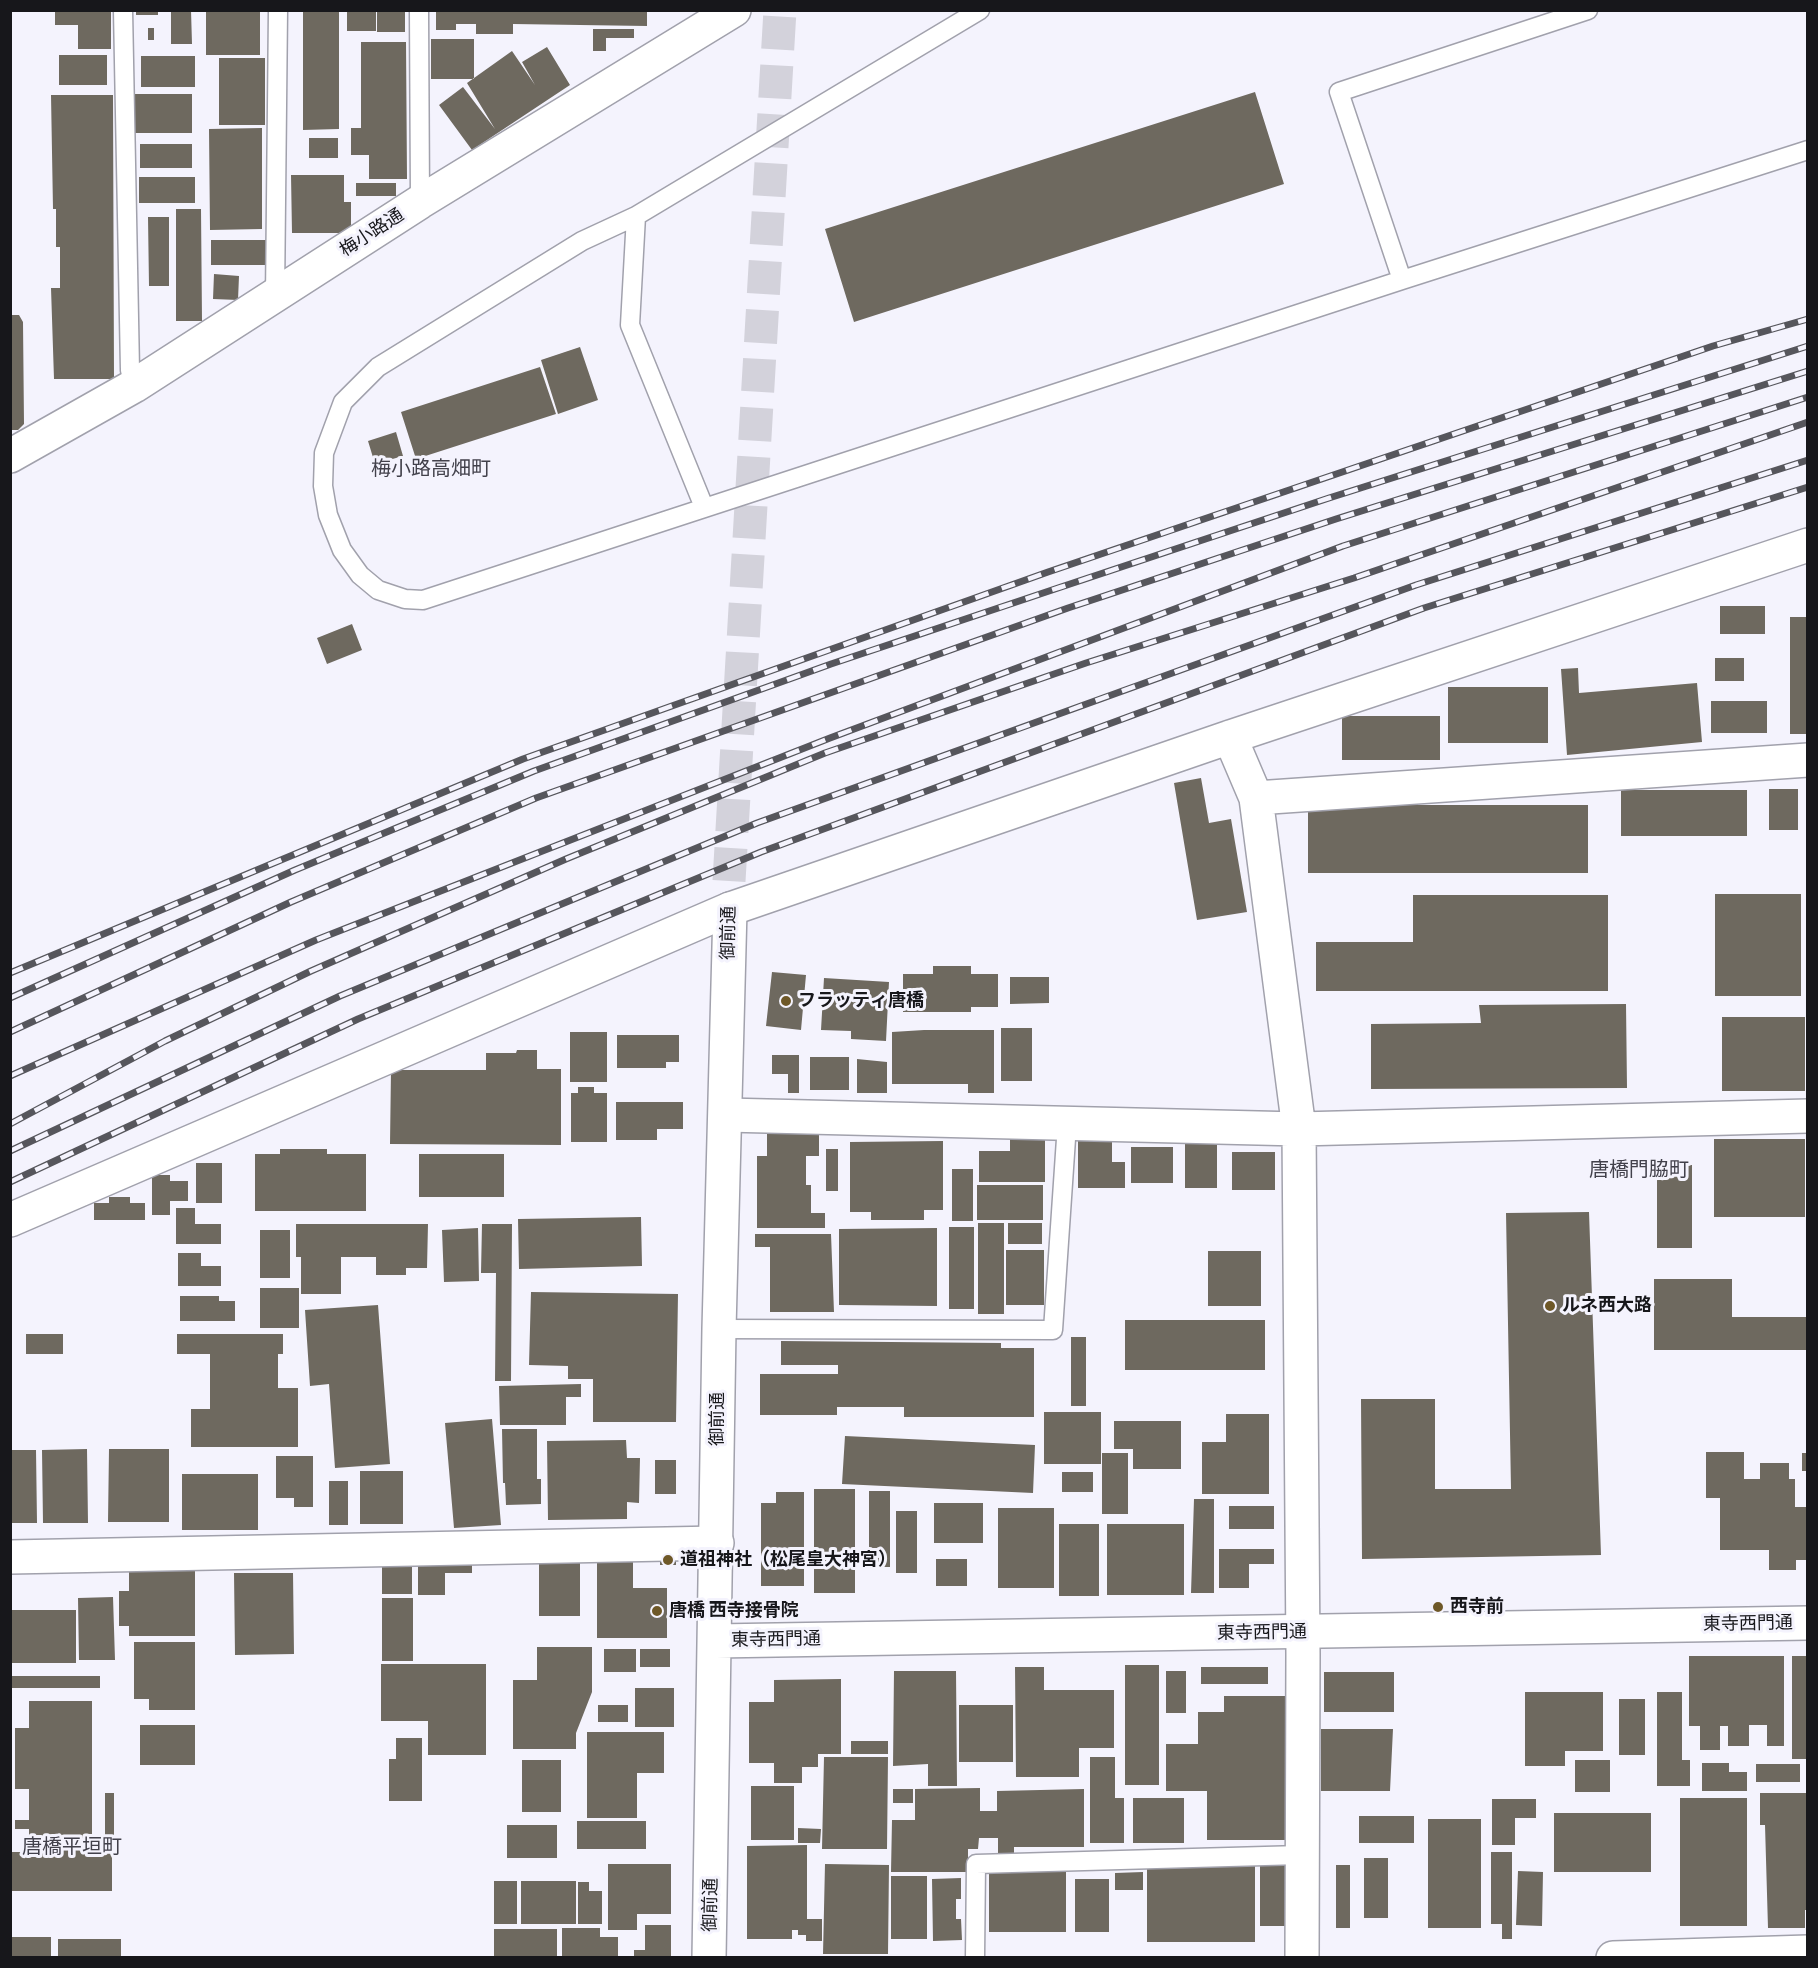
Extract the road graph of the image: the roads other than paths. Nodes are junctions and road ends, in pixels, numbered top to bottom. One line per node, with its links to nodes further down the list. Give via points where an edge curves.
1 (123, 10): 12 (lane, via 130,370)
2 (278, 10): 11 (lane)
3 (419, 10): 8 (lane)
4 (734, 10): 8 (street, 梅小路通)
5 (980, 10): 9 (lane)
6 (1588, 10): 10 (lane, via 1339,92)
7 (1808, 150): 10 (lane)
8 (420, 202): 11 (street, 梅小路通)
9 (636, 216): 14 (lane, via 630,325); 14 (lane, via 582,241 378,367 342,402 324,453 323,486 328,515 342,550 360,575 378,590 423,600)
10 (1402, 280): 14 (lane)
11 (275, 297): 12 (street, 梅小路通)
12 (134, 386): 13 (street, 梅小路通)
13 (10, 456)
14 (704, 507)
15 (1808, 545): 16 (street)
16 (1230, 737): 18 (street); 19 (street)
17 (1808, 760): 18 (street)
18 (1256, 798): 23 (street)
19 (730, 895): 20 (street, 御前通); 24 (street)
20 (726, 1115): 22 (street); 25 (street, 御前通)
21 (1808, 1116): 23 (street)
22 (1067, 1124): 23 (street); 25 (lane, via 1053,1329)
23 (1299, 1129): 29 (street)
24 (10, 1220)
25 (719, 1329): 26 (street, 御前通)
26 (717, 1543): 27 (street); 30 (street, 御前通)
27 (10, 1557)
28 (1808, 1623): 29 (street, 東寺西門通)
29 (1302, 1632): 30 (street, 東寺西門通); 31 (street)
30 (716, 1641): 33 (street, 御前通)
31 (1301, 1855): 34 (lane, via 976,1864); 35 (street)
32 (1808, 1952): 36 (street)
33 (710, 1958)
34 (975, 1958)
35 (1302, 1958)
36 (1613, 1958)

